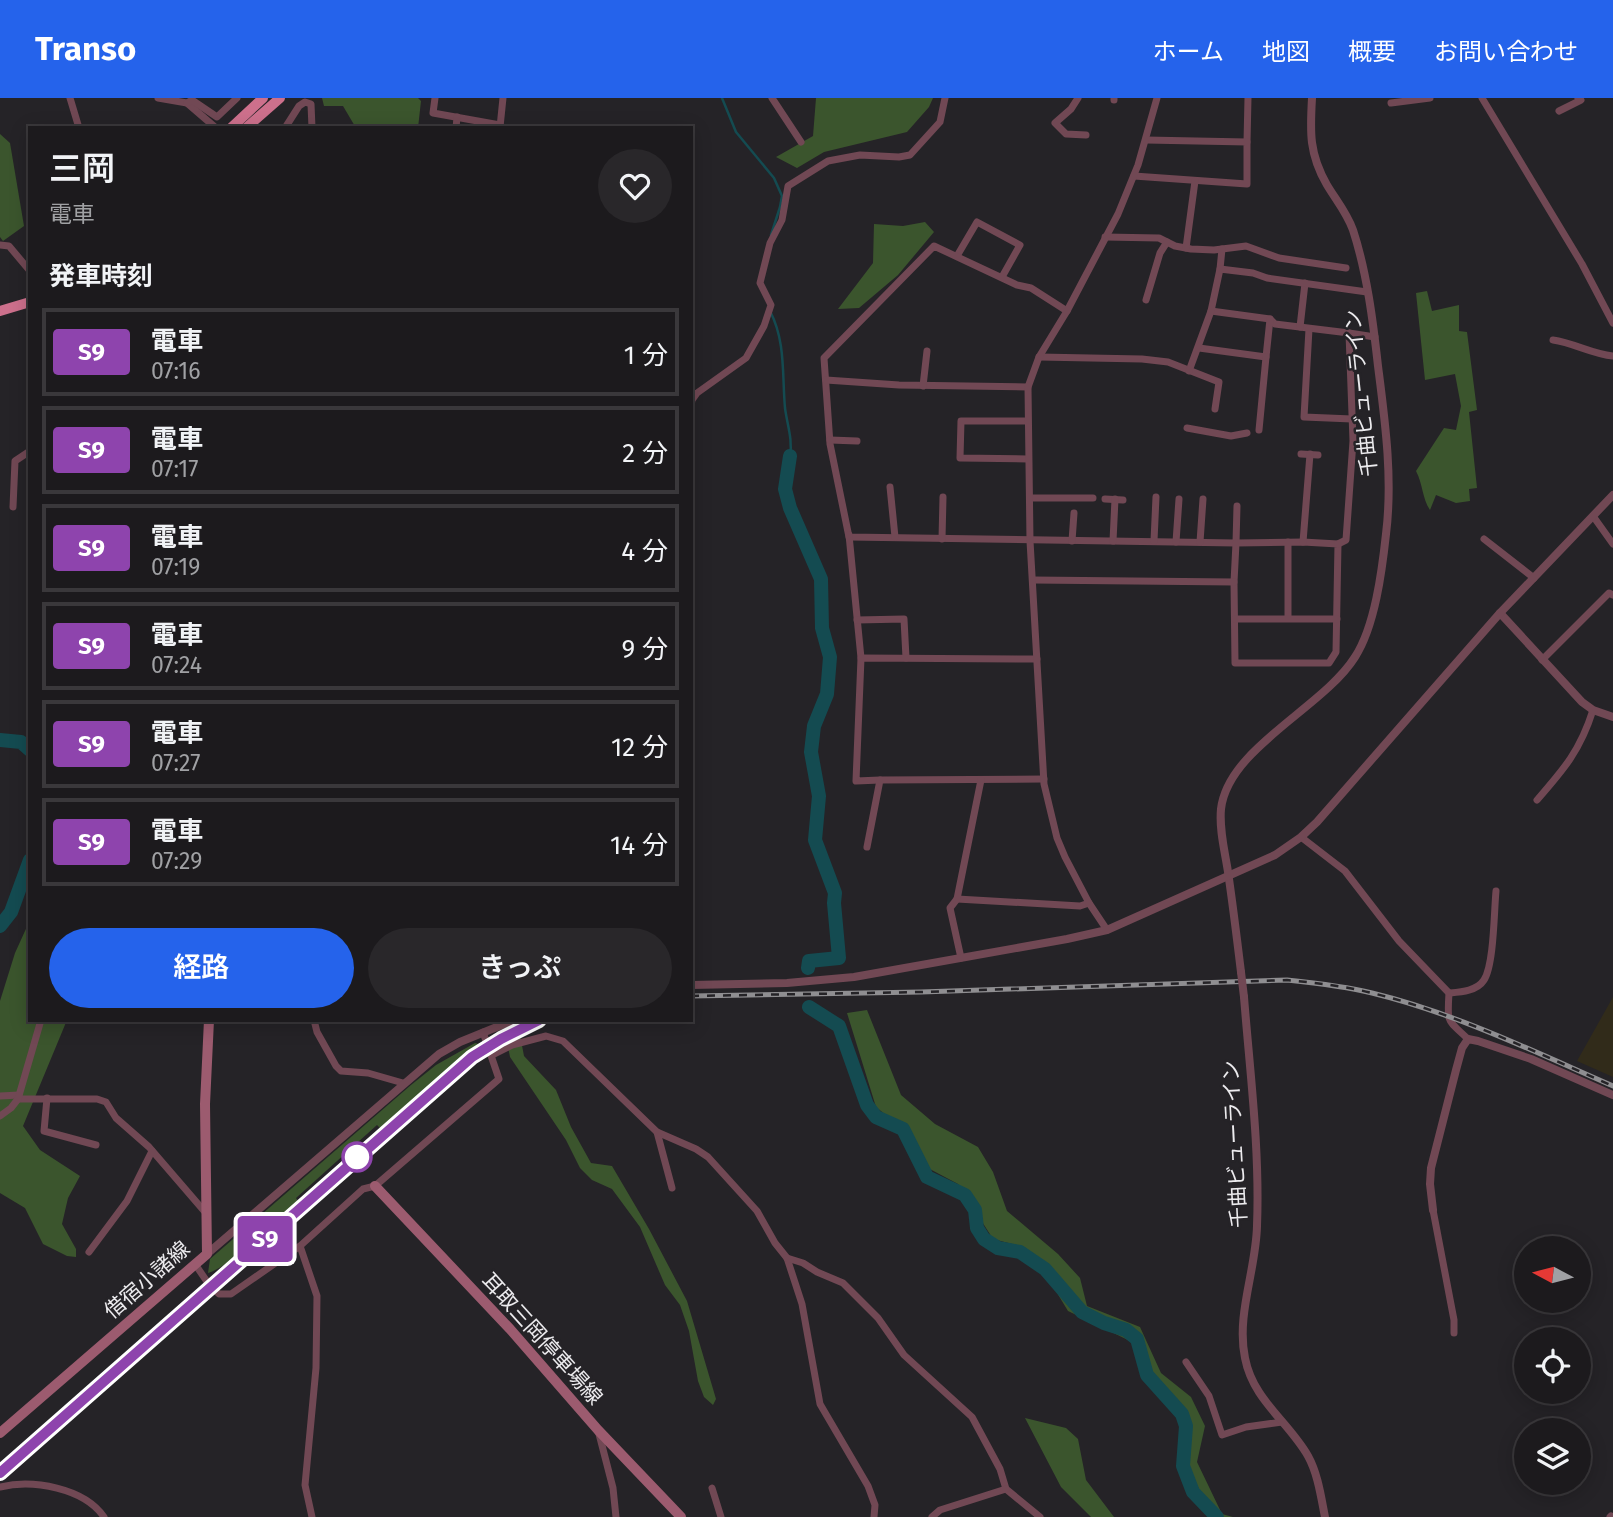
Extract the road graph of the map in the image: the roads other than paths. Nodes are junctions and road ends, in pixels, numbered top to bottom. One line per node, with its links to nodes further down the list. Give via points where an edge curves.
1 (70, 98): 22 (street)
2 (158, 98): 18 (street)
3 (237, 98): 18 (street, via 217,117 192,100)
4 (263, 98): 24 (highway)
5 (280, 98): 25 (highway)
6 (435, 98): 21 (street, via 433,113)
7 (503, 98): 30 (street)
8 (772, 98): 33 (street)
9 (945, 98): 70 (street, via 940,122 910,155 860,155 828,161 788,186 782,220 770,243 760,283 771,305 764,326 746,358)
10 (1078, 98): 31 (street, via 1055,123 1066,134)
11 (1157, 98): 32 (street)
12 (1248, 98): 34 (street)
13 (1312, 98): 48 (street, 千曲ビューライン, via 1309,137 1315,160 1353,230)
14 (1430, 98): 19 (street)
15 (1482, 98): 55 (street)
16 (1578, 98): 20 (street, via 1581,100)
17 (306, 100): 26 (street); 27 (street, via 311,104)
18 (187, 103): 23 (street)
19 (1391, 103)
20 (1559, 111)
21 (457, 117): 28 (street); 29 (street)
22 (78, 126)
23 (214, 126)
24 (233, 126)
25 (248, 126)
26 (286, 126)
27 (312, 126)
28 (456, 126)
29 (496, 126)
30 (500, 126)
31 (1086, 135)
32 (1146, 140): 34 (street); 35 (street)
33 (801, 142)
34 (1247, 142): 36 (street, via 1247,184)
35 (1134, 176): 36 (street); 37 (street)
36 (1195, 181): 40 (street)
37 (1105, 237): 38 (street); 52 (street)
38 (1167, 242): 40 (street); 49 (street)
39 (0, 245): 44 (street, via 9,246)
40 (1186, 248): 41 (street)
41 (1223, 249): 43 (street, via 1246,246 1279,258); 45 (street)
42 (957, 256): 46 (street); 46 (street, via 977,222 1020,245); 67 (street, via 934,246 824,358)
43 (1346, 268)
44 (28, 269)
45 (1220, 269): 47 (street); 53 (street)
46 (1002, 277): 52 (street, via 1031,288)
47 (1305, 283): 48 (street); 56 (street)
48 (1367, 292): 59 (street, 千曲ビューライン)
49 (1146, 300)
50 (28, 303): 51 (highway)
51 (0, 311)
52 (1067, 311): 64 (street)
53 (1211, 311): 54 (street); 61 (street)
54 (1270, 319): 56 (street, via 1275,324); 65 (street)
55 (1613, 323)
56 (1300, 327): 57 (street)
57 (1309, 329): 58 (street); 72 (street, via 1304,417)
58 (1349, 333): 59 (street); 72 (street)
59 (1375, 337): 131 (street, 千曲ビューライン, via 1389,489 1386,534 1368,629 1343,673 1265,742 1238,769 1226,789 1221,809)
60 (1553, 340): 63 (street)
61 (1199, 348): 65 (street); 66 (street)
62 (926, 351): 68 (street)
63 (1613, 356)
64 (1038, 357): 66 (street, via 1142,359); 69 (street)
65 (1266, 357): 75 (street)
66 (1189, 370): 71 (street, via 1219,382)
67 (826, 380): 68 (street); 77 (street)
68 (923, 386): 69 (street)
69 (1028, 387): 73 (street)
70 (693, 399)
71 (1215, 409)
72 (1352, 419): 108 (street, via 1346,540)
73 (1027, 421): 81 (street); 81 (street, via 961,422 960,458)
74 (1187, 428): 76 (street, via 1231,436)
75 (1259, 430)
76 (1247, 433)
77 (830, 440): 78 (street); 95 (street)
78 (856, 441)
79 (28, 452): 92 (street, via 15,461)
80 (1310, 454): 106 (street)
81 (1028, 459): 86 (street)
82 (890, 487): 96 (street)
83 (1613, 495): 94 (street)
84 (943, 497): 97 (street)
85 (1156, 497): 102 (street)
86 (1030, 498): 87 (street); 99 (street)
87 (1093, 498)
88 (1105, 499): 101 (street, via 1119,499)
89 (1179, 499): 103 (street)
90 (1203, 499): 104 (street)
91 (1237, 506): 107 (street)
92 (13, 507)
93 (1074, 513): 100 (street)
94 (1593, 516): 109 (street); 110 (street)
95 (849, 535): 96 (street); 118 (street)
96 (895, 537): 97 (street)
97 (942, 539): 99 (street)
98 (1484, 539): 110 (street)
99 (1030, 541): 100 (street); 111 (street)
100 (1072, 541): 101 (street)
101 (1113, 541): 102 (street)
102 (1154, 541): 103 (street)
103 (1175, 542): 104 (street)
104 (1200, 542): 107 (street)
105 (1288, 542): 106 (street); 107 (street); 115 (street)
106 (1303, 542): 108 (street)
107 (1236, 543): 112 (street)
108 (1338, 544): 117 (street)
109 (1613, 544)
110 (1534, 578): 114 (street)
111 (1033, 580): 112 (street); 121 (street)
112 (1234, 582): 116 (street)
113 (1613, 595): 122 (street, via 1609,593)
114 (1500, 613): 122 (street); 129 (street)
115 (1288, 618): 116 (street); 117 (street)
116 (1235, 619): 117 (street, via 1235,663 1329,663 1336,652)
117 (1337, 619)
118 (857, 620): 119 (street); 120 (street, via 904,619)
119 (861, 658): 120 (street); 126 (street, via 856,781)
120 (906, 658): 121 (street)
121 (1037, 659): 125 (street)
122 (1542, 660): 123 (street)
123 (1592, 710): 124 (street); 128 (street, via 1583,740)
124 (1613, 717)
125 (1044, 779): 127 (street); 134 (street, via 1057,838)
126 (880, 780): 127 (street); 130 (street)
127 (981, 780): 133 (street)
128 (1537, 800)
129 (1301, 837): 131 (street); 138 (street, via 1345,872 1399,941)
130 (867, 847)
131 (1228, 878): 135 (street); 166 (street, 千曲ビューライン, bridge, via 1244,997 1258,1213 1242,1341 1248,1374)
132 (1496, 891): 138 (street, via 1484,981 1466,991)
133 (957, 899): 134 (street); 136 (street, via 950,908)
134 (1089, 903): 135 (street)
135 (1107, 930): 136 (street)
136 (961, 958): 137 (street, via 854,977)
137 (693, 985)
138 (1449, 993): 144 (street, via 1447,1017)
139 (40, 1022): 149 (street)
140 (209, 1022): 158 (main road, 借宿小諸線)
141 (314, 1022): 146 (street, via 341,1071)
142 (509, 1022): 143 (street)
143 (483, 1032): 145 (street); 146 (street, via 439,1055)
144 (1468, 1039): 147 (street, via 1531,1059); 157 (street, via 1431,1168)
145 (492, 1055): 152 (street, via 546,1036 563,1041); 155 (street, via 499,1079)
146 (403, 1083): 161 (street)
147 (1613, 1095)
148 (0, 1096): 149 (street)
149 (18, 1097): 150 (street); 151 (street)
150 (47, 1098): 153 (street, via 44,1131); 154 (street, via 106,1102 116,1118)
151 (0, 1116)
152 (657, 1132): 156 (street); 162 (street, via 708,1157 757,1211)
153 (96, 1145)
154 (152, 1151): 158 (street); 160 (street, via 127,1201)
155 (374, 1186): 159 (street, via 363,1189); 167 (main road, 耳取三岡停車場線)
156 (672, 1188)
157 (1433, 1210): 164 (street)
158 (205, 1212): 161 (main road, 借宿小諸線)
159 (300, 1246): 163 (street, via 225,1295 215,1291); 173 (street, via 317,1296 316,1368 304,1485)
160 (89, 1252)
161 (207, 1254): 163 (main road, 借宿小諸線)
162 (787, 1258): 171 (street, via 843,1283 878,1318 904,1355 972,1417); 177 (street, via 802,1304 820,1404 868,1486)
163 (195, 1264): 168 (main road, 借宿小諸線)
164 (1454, 1333)
165 (1186, 1362): 166 (street, via 1209,1396 1222,1435)
166 (1282, 1422): 180 (street, 千曲ビューライン, via 1313,1466)
167 (598, 1430): 174 (street); 175 (main road, 耳取三岡停車場線)
168 (0, 1433)
169 (0, 1487): 172 (street, via 21,1483 54,1488 92,1502)
170 (712, 1488): 176 (street)
171 (1006, 1489): 178 (street, via 940,1510); 179 (street)
172 (104, 1517)
173 (312, 1517)
174 (616, 1517)
175 (681, 1517)
176 (721, 1517)
177 (874, 1517)
178 (932, 1517)
179 (1040, 1517)
180 (1325, 1517)

